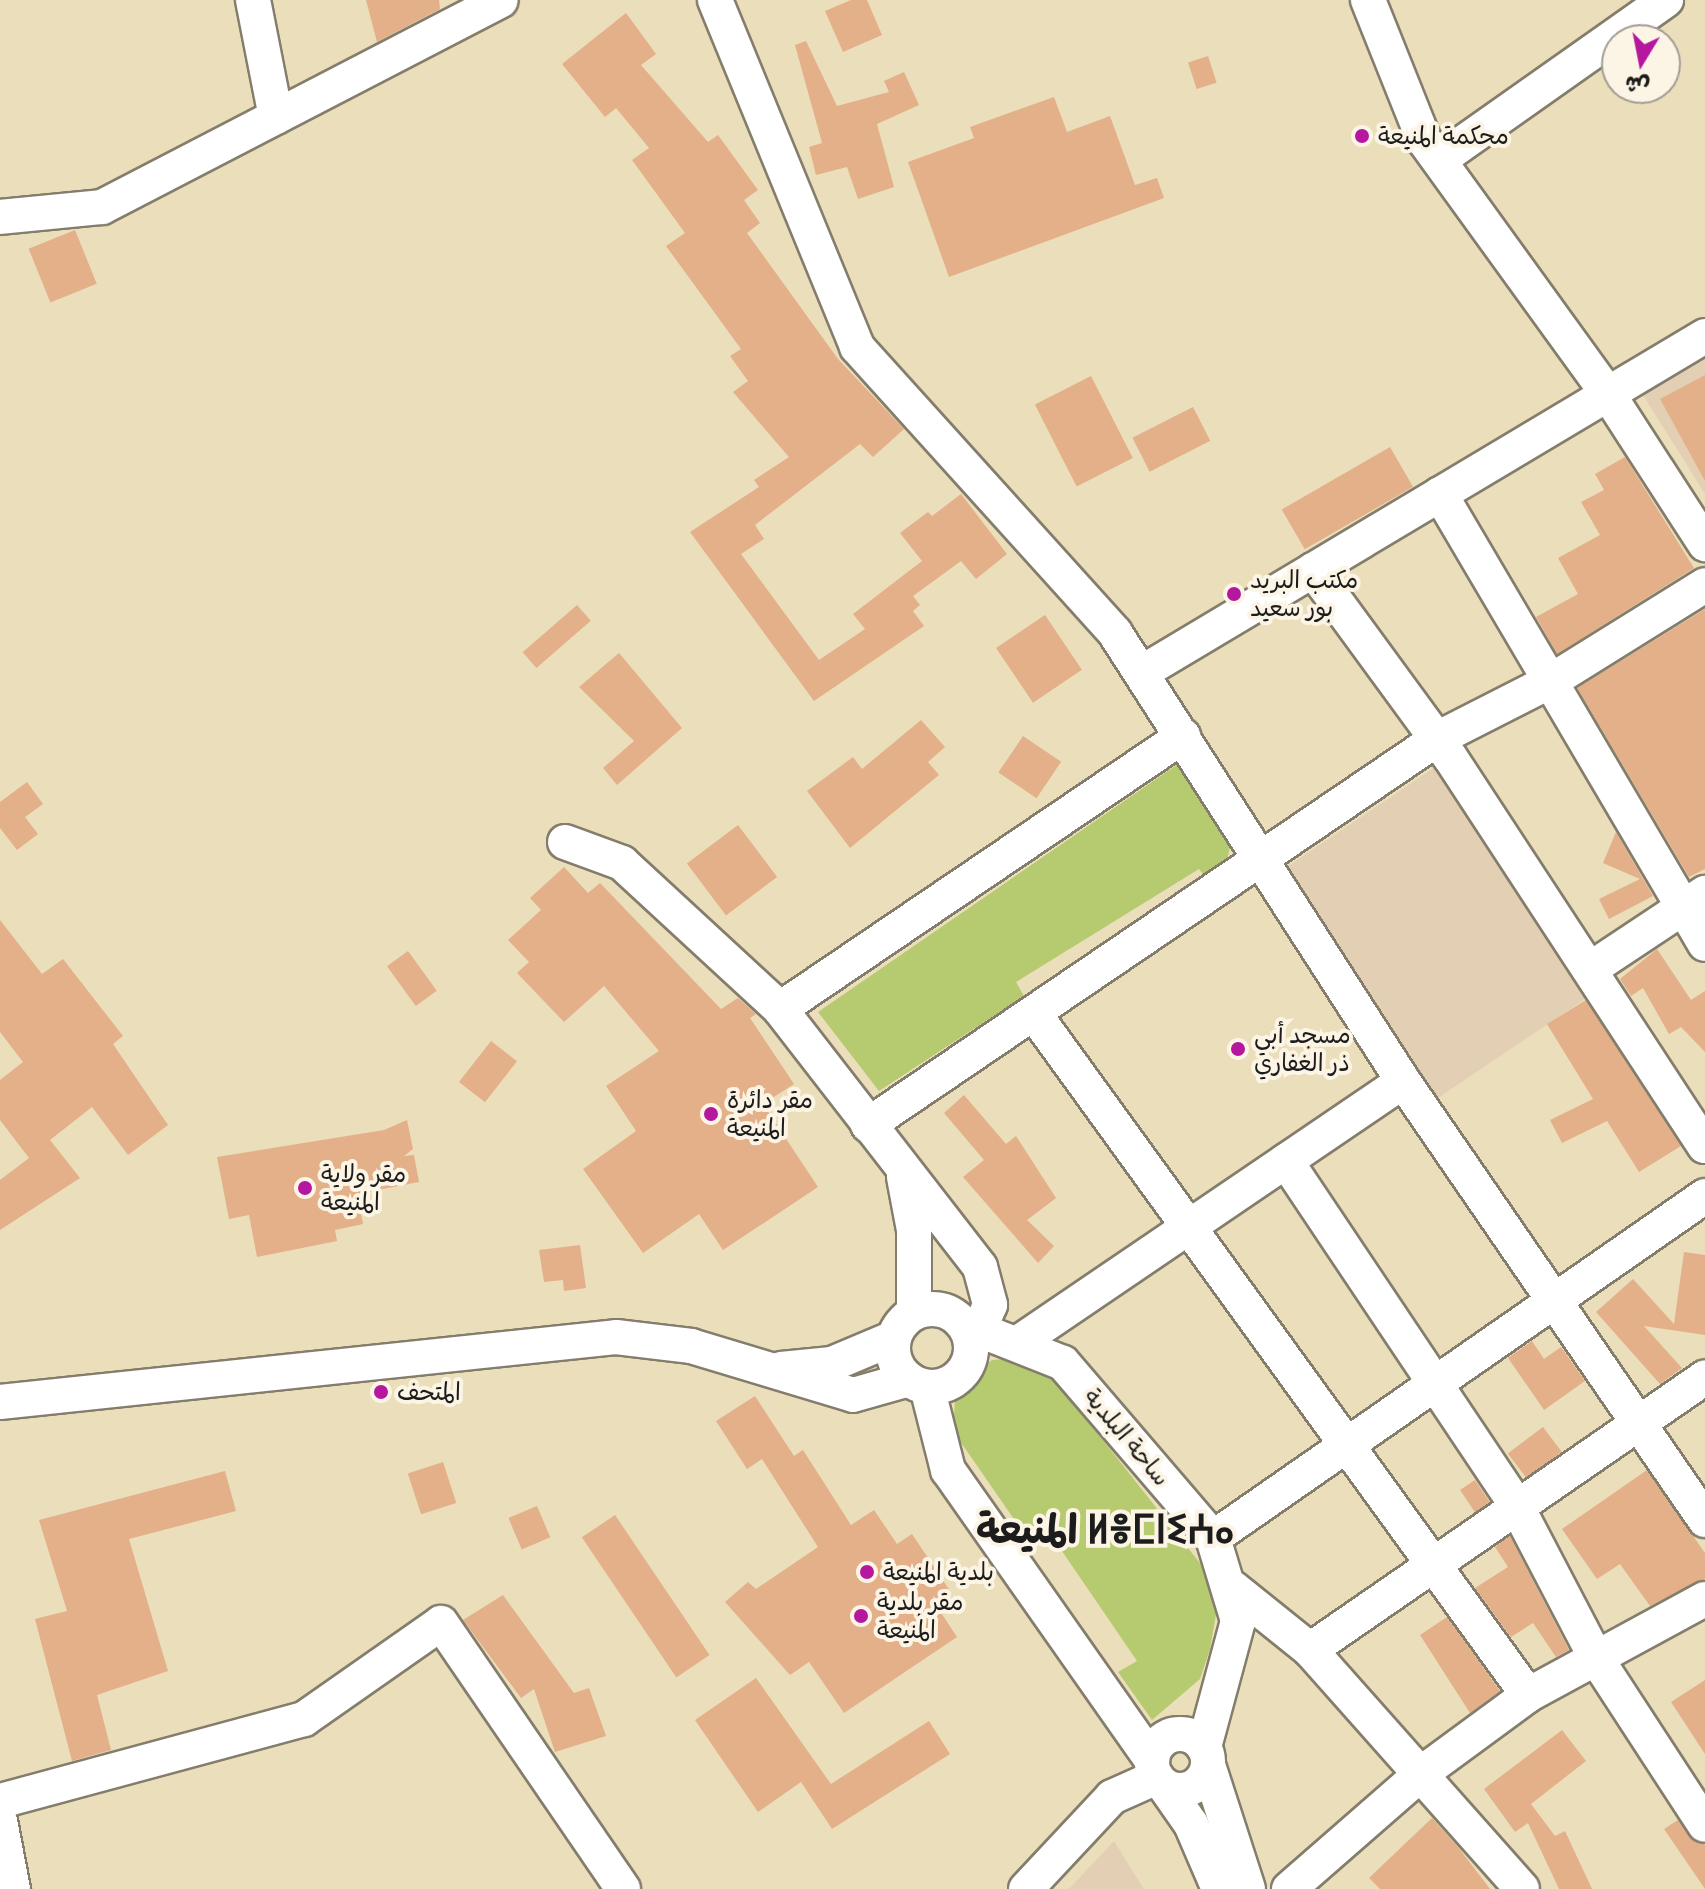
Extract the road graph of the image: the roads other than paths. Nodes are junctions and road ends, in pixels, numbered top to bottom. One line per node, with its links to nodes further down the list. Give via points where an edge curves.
1 (253, 0): 6 (street)
2 (501, 0): 6 (street)
3 (715, 0): 15 (street, via 857,347 1115,633)
4 (1368, 0): 7 (street, via 1399,87)
5 (1666, 0): 7 (street)
6 (276, 117): 8 (street, via 102,207)
7 (1439, 160): 10 (street)
8 (0, 217)
9 (1705, 336): 10 (street)
10 (1608, 394): 11 (street); 12 (street)
11 (1440, 494): 13 (street); 16 (street)
12 (1705, 544)
13 (1313, 570): 15 (street); 18 (street)
14 (1705, 585): 16 (street)
15 (1141, 673): 17 (street)
16 (1551, 681): 18 (street); 21 (street)
17 (1183, 736): 20 (street); 24 (street)
18 (1437, 739): 20 (street); 23 (street)
19 (565, 842): 24 (street, via 622,863)
20 (1262, 855): 25 (street); 26 (street)
21 (1694, 900): 22 (street); 23 (street)
22 (1705, 944)
23 (1592, 968): 28 (street)
24 (780, 1009): 27 (street)
25 (1035, 1015): 27 (street); 32 (street)
26 (1403, 1081): 29 (street); 33 (street)
27 (868, 1125): 30 (street)
28 (1705, 1146)
29 (1286, 1161): 32 (street); 39 (street)
30 (903, 1173): 34 (street, via 914,1230); 35 (street, via 980,1267 990,1305)
31 (1705, 1196): 33 (street)
32 (1185, 1230): 36 (street); 43 (street)
33 (1555, 1301): 39 (street); 42 (street)
34 (904, 1326): 35 (street, via 940,1310); 37 (street, via 832,1364); 40 (street, via 896,1364)
35 (973, 1334): 36 (street, ساحة البلدية); 40 (street, via 963,1373)
36 (1021, 1341): 46 (street, ساحة البلدية, via 1072,1372)
37 (760, 1369): 40 (street, via 853,1395); 41 (street, via 691,1346 616,1337)
38 (1705, 1377): 42 (street)
39 (1429, 1382): 43 (street); 44 (street)
40 (918, 1383): 55 (street, via 948,1470)
41 (0, 1402)
42 (1636, 1421): 44 (street); 45 (street)
43 (1343, 1443): 46 (street); 47 (street)
44 (1516, 1505): 47 (street); 51 (street)
45 (1705, 1520)
46 (1213, 1538): 48 (street, ساحة البلدية)
47 (1429, 1566): 50 (street); 52 (street)
48 (1233, 1588): 50 (street); 53 (street, ساحة البلدية, via 1236,1639)
49 (1705, 1599): 51 (street)
50 (1310, 1650): 54 (street)
51 (1596, 1658): 52 (street); 58 (street)
52 (1528, 1695): 54 (street)
53 (1206, 1756): 55 (street, via 1191,1787); 55 (street, via 1172,1735); 63 (street)
54 (1422, 1773): 64 (street); 65 (street)
55 (1157, 1774): 61 (street, via 1112,1797); 62 (street, via 1195,1832)
56 (0, 1801): 60 (street, via 304,1719 441,1623)
57 (0, 1821): 59 (street)
58 (1705, 1825)
59 (13, 1889)
60 (623, 1889)
61 (1026, 1889)
62 (1219, 1889)
63 (1248, 1889)
64 (1289, 1889)
65 (1522, 1889)

